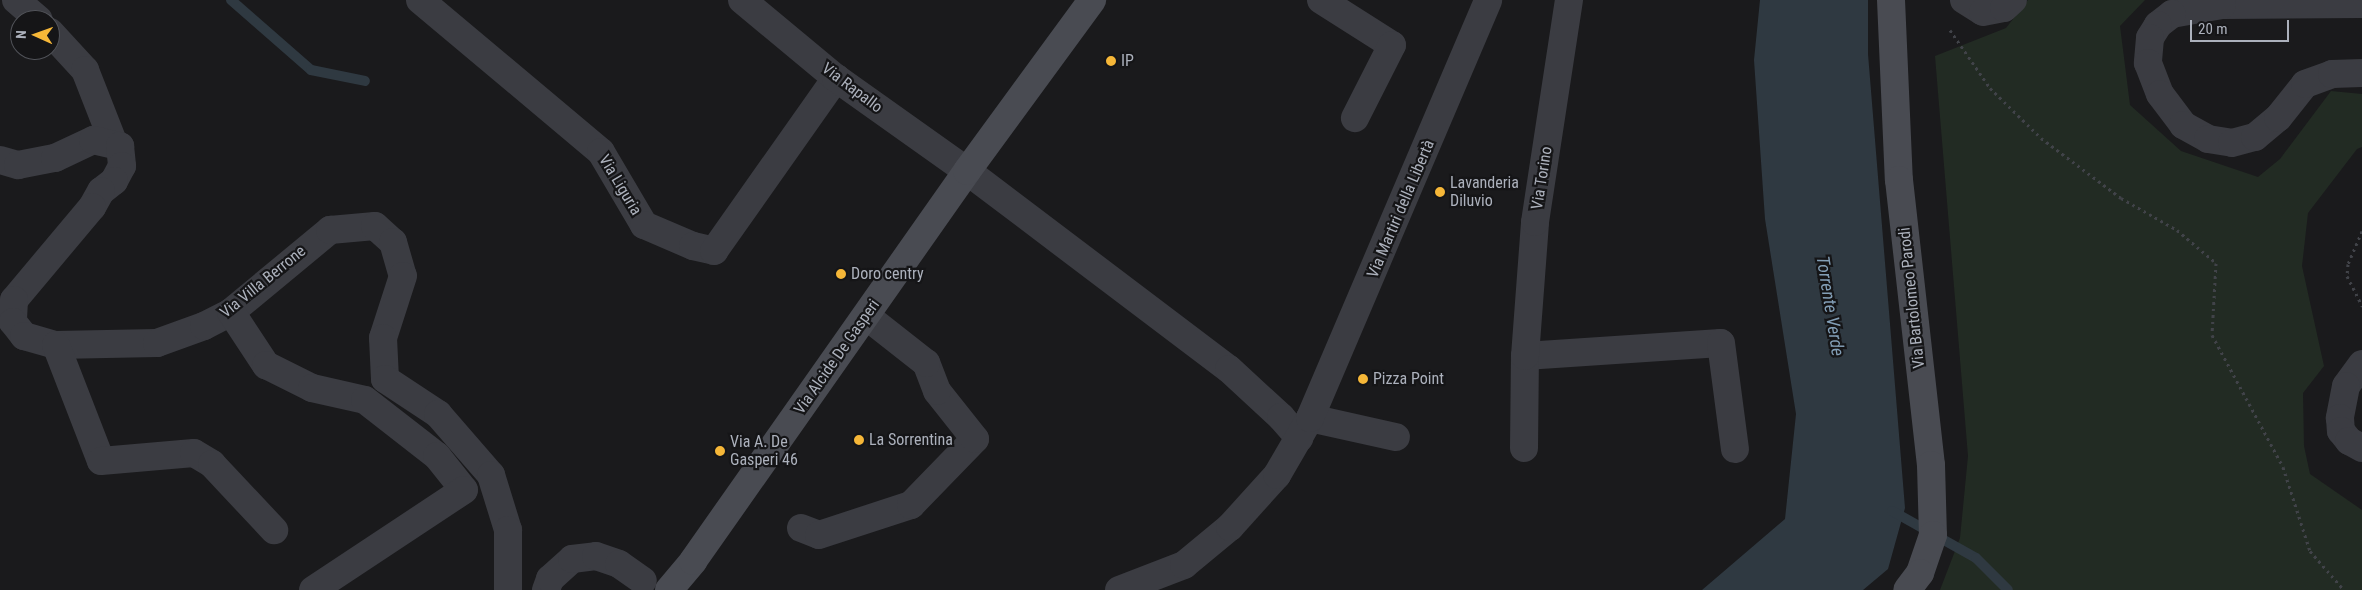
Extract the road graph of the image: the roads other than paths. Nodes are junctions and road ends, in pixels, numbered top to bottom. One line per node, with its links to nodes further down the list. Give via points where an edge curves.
1 (16, 0): 12 (street)
2 (420, 0): 15 (street, Via Liguria, via 602,152 644,225 693,246 714,251)
3 (742, 0): 15 (street, Via Rapallo)
4 (1092, 0): 19 (main road, Via Alcide De Gasperi)
5 (1321, 0): 16 (street, via 1392,45)
6 (1488, 0): 25 (street, Via Martiri della Libertà)
7 (1569, 0): 23 (street, Via Torino, via 1535,222)
8 (1891, 0): 38 (main road, Via Bartolomeo Parodi, via 1899,180 1931,465 1933,535 1920,573)
9 (1964, 0): 10 (street, via 1983,12 2004,8)
10 (2013, 0)
11 (2362, 4): 14 (street, via 2222,5 2172,14 2158,25 2150,38 2148,63 2160,94 2183,126 2208,139 2232,143 2255,138 2278,118 2305,84 2332,74)
12 (28, 10)
13 (60, 43): 17 (street, via 85,70)
14 (2362, 73)
15 (836, 78): 19 (street, Via Rapallo)
16 (1354, 118)
17 (114, 144): 18 (street, via 92,140 56,158 18,164); 22 (street, Via Villa Berrone, via 120,146 122,166 114,181 101,191 92,207 14,300 13,322 24,336)
18 (0, 160)
19 (966, 171): 21 (main road, Via Alcide De Gasperi); 25 (street, Via Rapallo, via 1229,369 1281,417)
20 (231, 312): 22 (street, Via Villa Berrone, via 157,343); 33 (street, via 266,364 312,388 365,400 437,456 464,490); 34 (street, Via Villa Berrone, via 330,230 375,226 393,242 403,276 383,338 385,379 438,414 491,475 508,530)
21 (866, 316): 30 (street, via 926,363 937,391 975,440 911,505 819,535); 36 (main road, Via Alcide De Gasperi)
22 (56, 345): 31 (street, via 101,461 194,453 212,464)
23 (1525, 356): 27 (street, Via Torino); 29 (street, via 1721,343)
24 (2362, 364): 28 (street, via 2346,386 2340,418 2341,431 2349,441)
25 (1305, 428): 26 (street); 37 (street, Via Martiri della Libertà, via 1278,475 1230,527 1184,565)
26 (1396, 437)
27 (1524, 448)
28 (2362, 448)
29 (1735, 449)
30 (801, 528)
31 (274, 530)
32 (643, 581): 35 (street, via 619,564 596,556 572,559 550,579)
33 (314, 590)
34 (508, 590)
35 (546, 590)
36 (669, 590)
37 (1119, 590)
38 (1907, 590)

